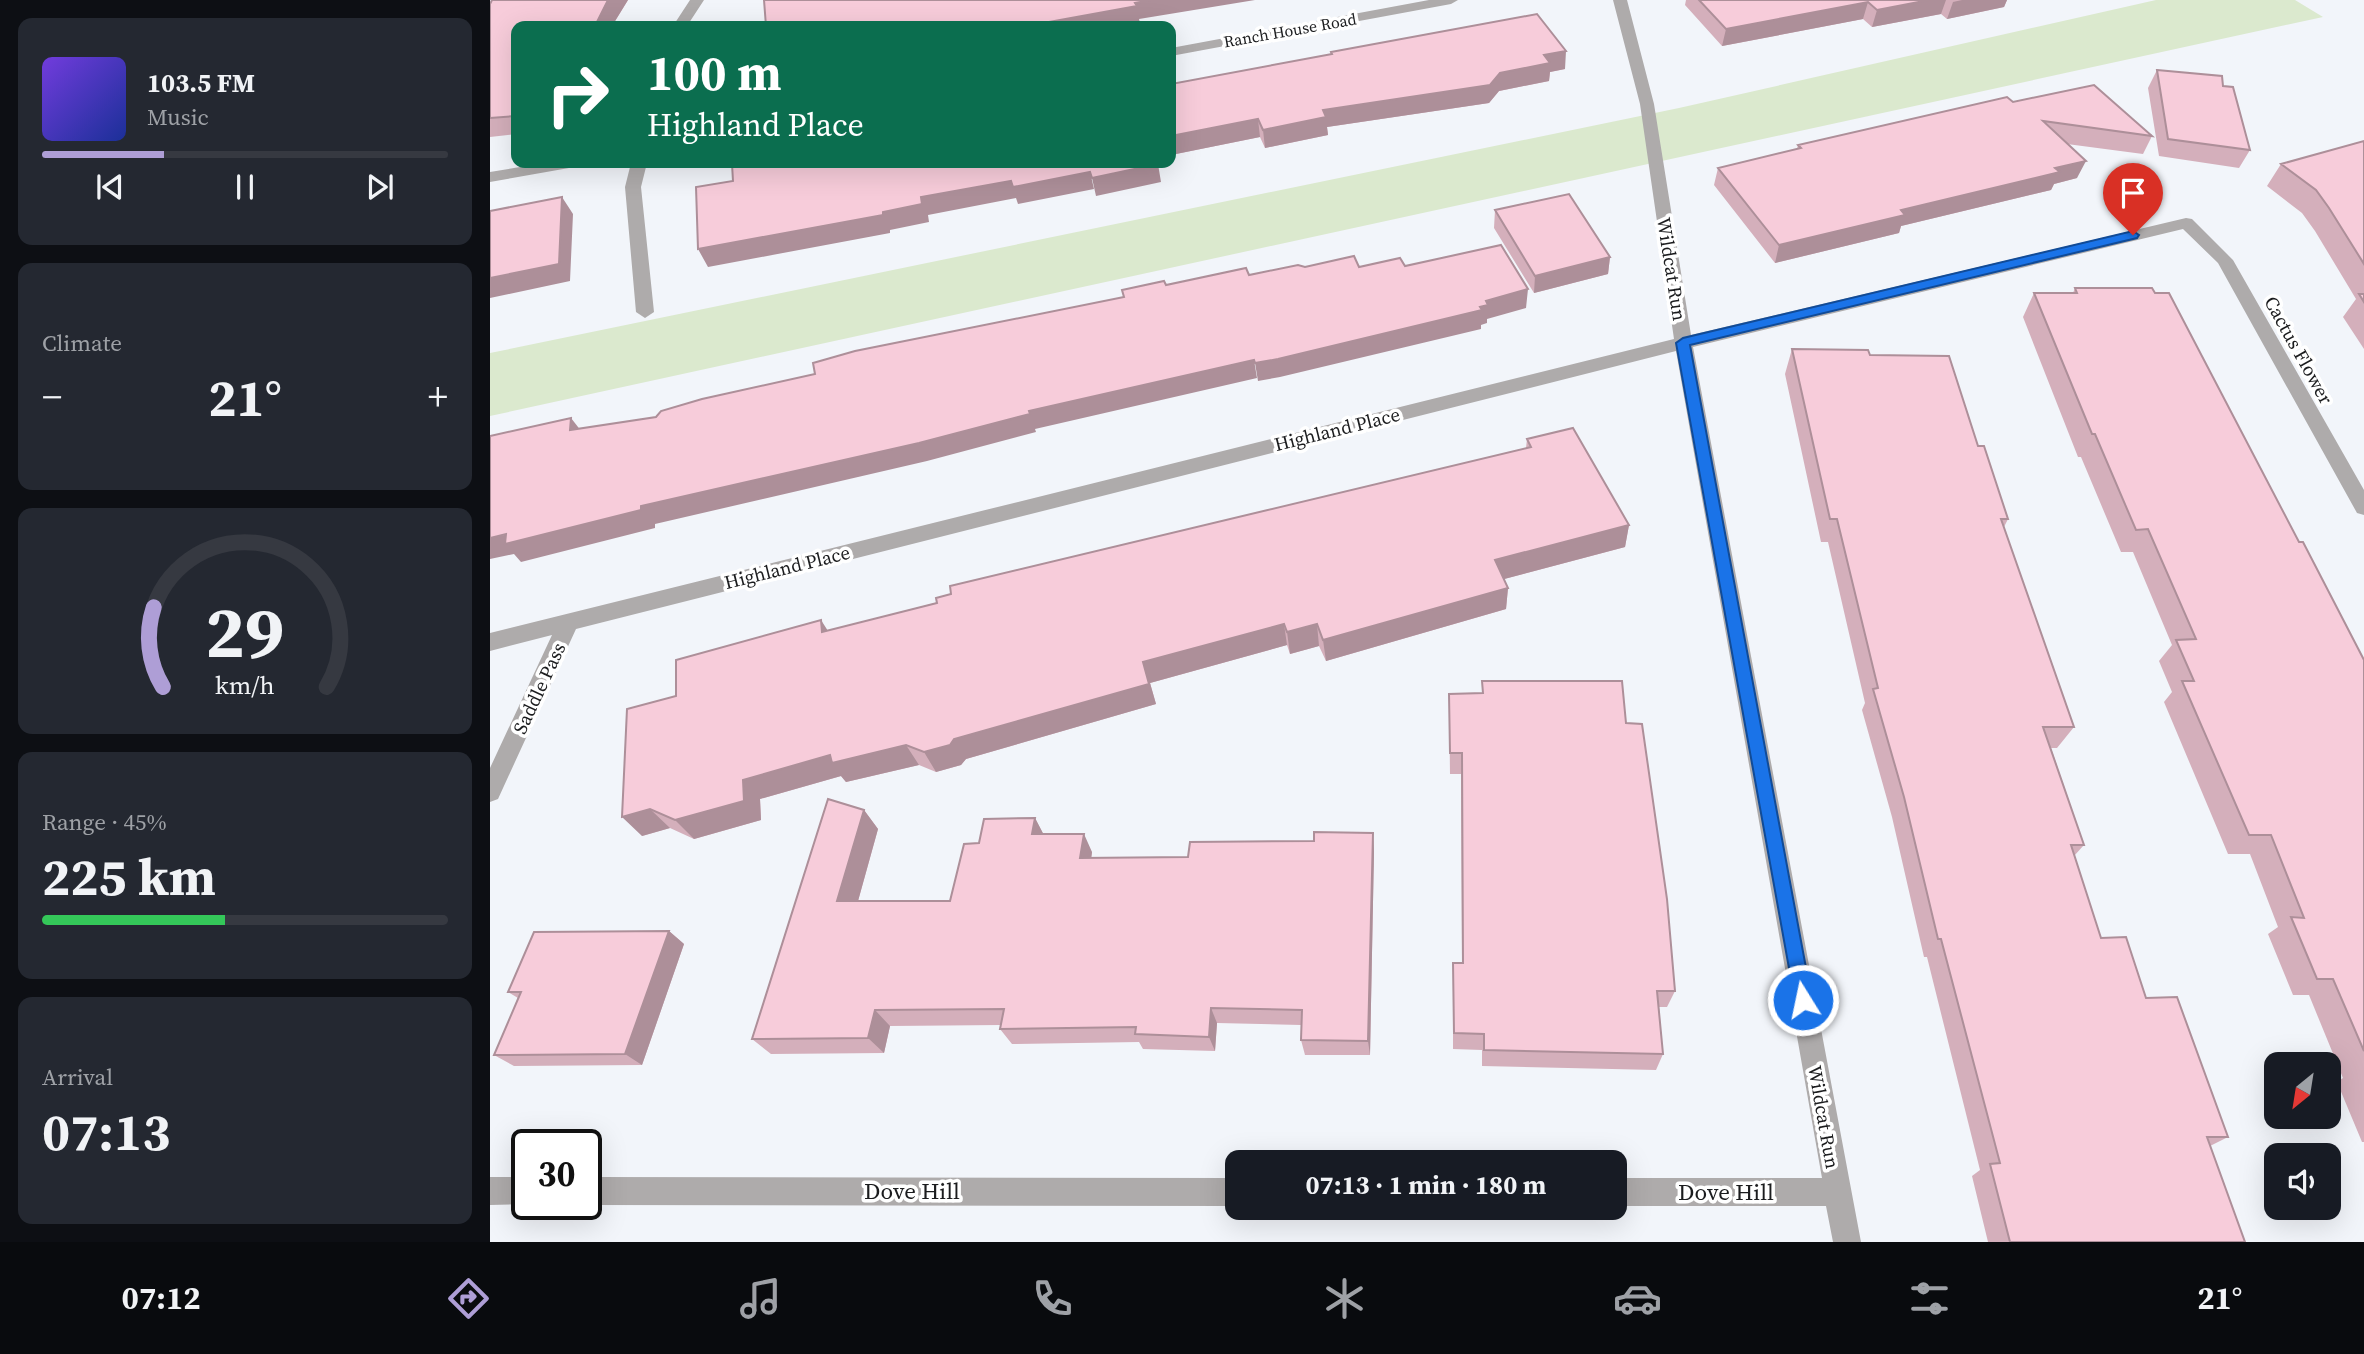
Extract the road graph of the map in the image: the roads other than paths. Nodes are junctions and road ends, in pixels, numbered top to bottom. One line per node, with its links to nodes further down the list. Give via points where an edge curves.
1 (697, 0): 4 (street)
2 (1451, 0): 5 (street, Ranch House Road)
3 (1620, 0): 11 (street, Wildcat Run, via 1647,104)
4 (683, 21)
5 (1176, 51)
6 (541, 168): 8 (street)
7 (638, 168): 10 (street, via 633,187)
8 (490, 177)
9 (2186, 223): 11 (street, Highland Place); 12 (street, Cactus Flower, via 2225,260)
10 (645, 312)
11 (1683, 343): 13 (street, Highland Place); 21 (street, Wildcat Run)
12 (2364, 508)
13 (569, 622): 14 (street, Highland Place); 15 (street, Saddle Pass)
14 (490, 642)
15 (490, 792)
16 (490, 1191): 17 (street)
17 (511, 1191)
18 (602, 1191): 19 (street, Dove Hill)
19 (1225, 1192)
20 (1627, 1192): 21 (street, Dove Hill)
21 (1838, 1192): 22 (street, Wildcat Run)
22 (1847, 1242)

